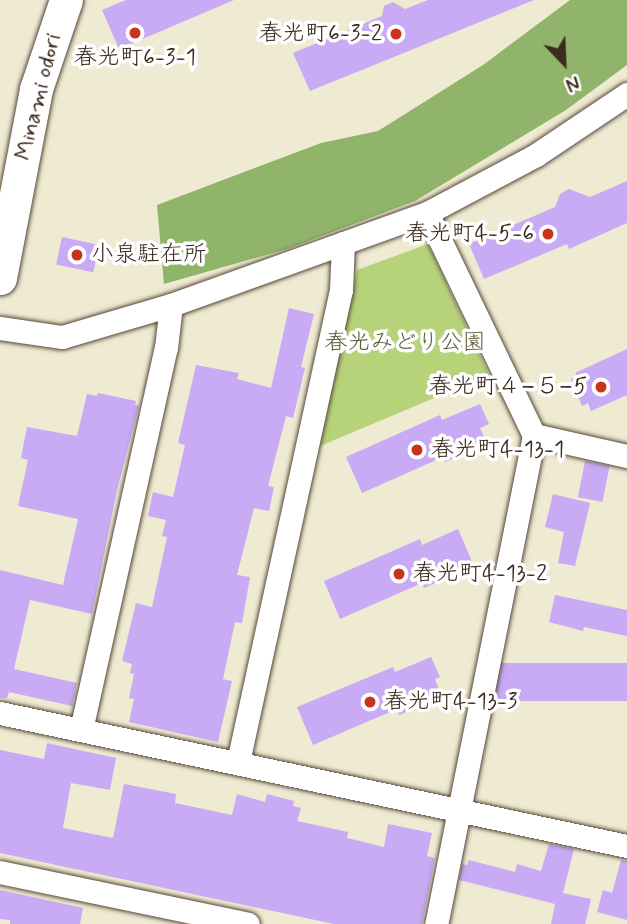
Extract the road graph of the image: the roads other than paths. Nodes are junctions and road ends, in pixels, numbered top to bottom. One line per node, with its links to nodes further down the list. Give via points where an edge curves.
1 (66, 0): 5 (street, Minami odori, via 36,89)
2 (627, 94): 3 (street, via 536,155)
3 (427, 213): 4 (street); 8 (street)
4 (343, 243): 6 (street); 12 (street, via 341,290)
5 (0, 278)
6 (171, 305): 7 (street, via 62,337); 11 (street, via 166,348)
7 (0, 328)
8 (534, 435): 9 (street); 13 (street)
9 (627, 456)
10 (0, 713): 11 (street)
11 (81, 730): 12 (street)
12 (238, 762): 13 (street)
13 (459, 810): 14 (street); 17 (street)
14 (627, 846)
15 (0, 872): 16 (street)
16 (248, 924)
17 (436, 924)

